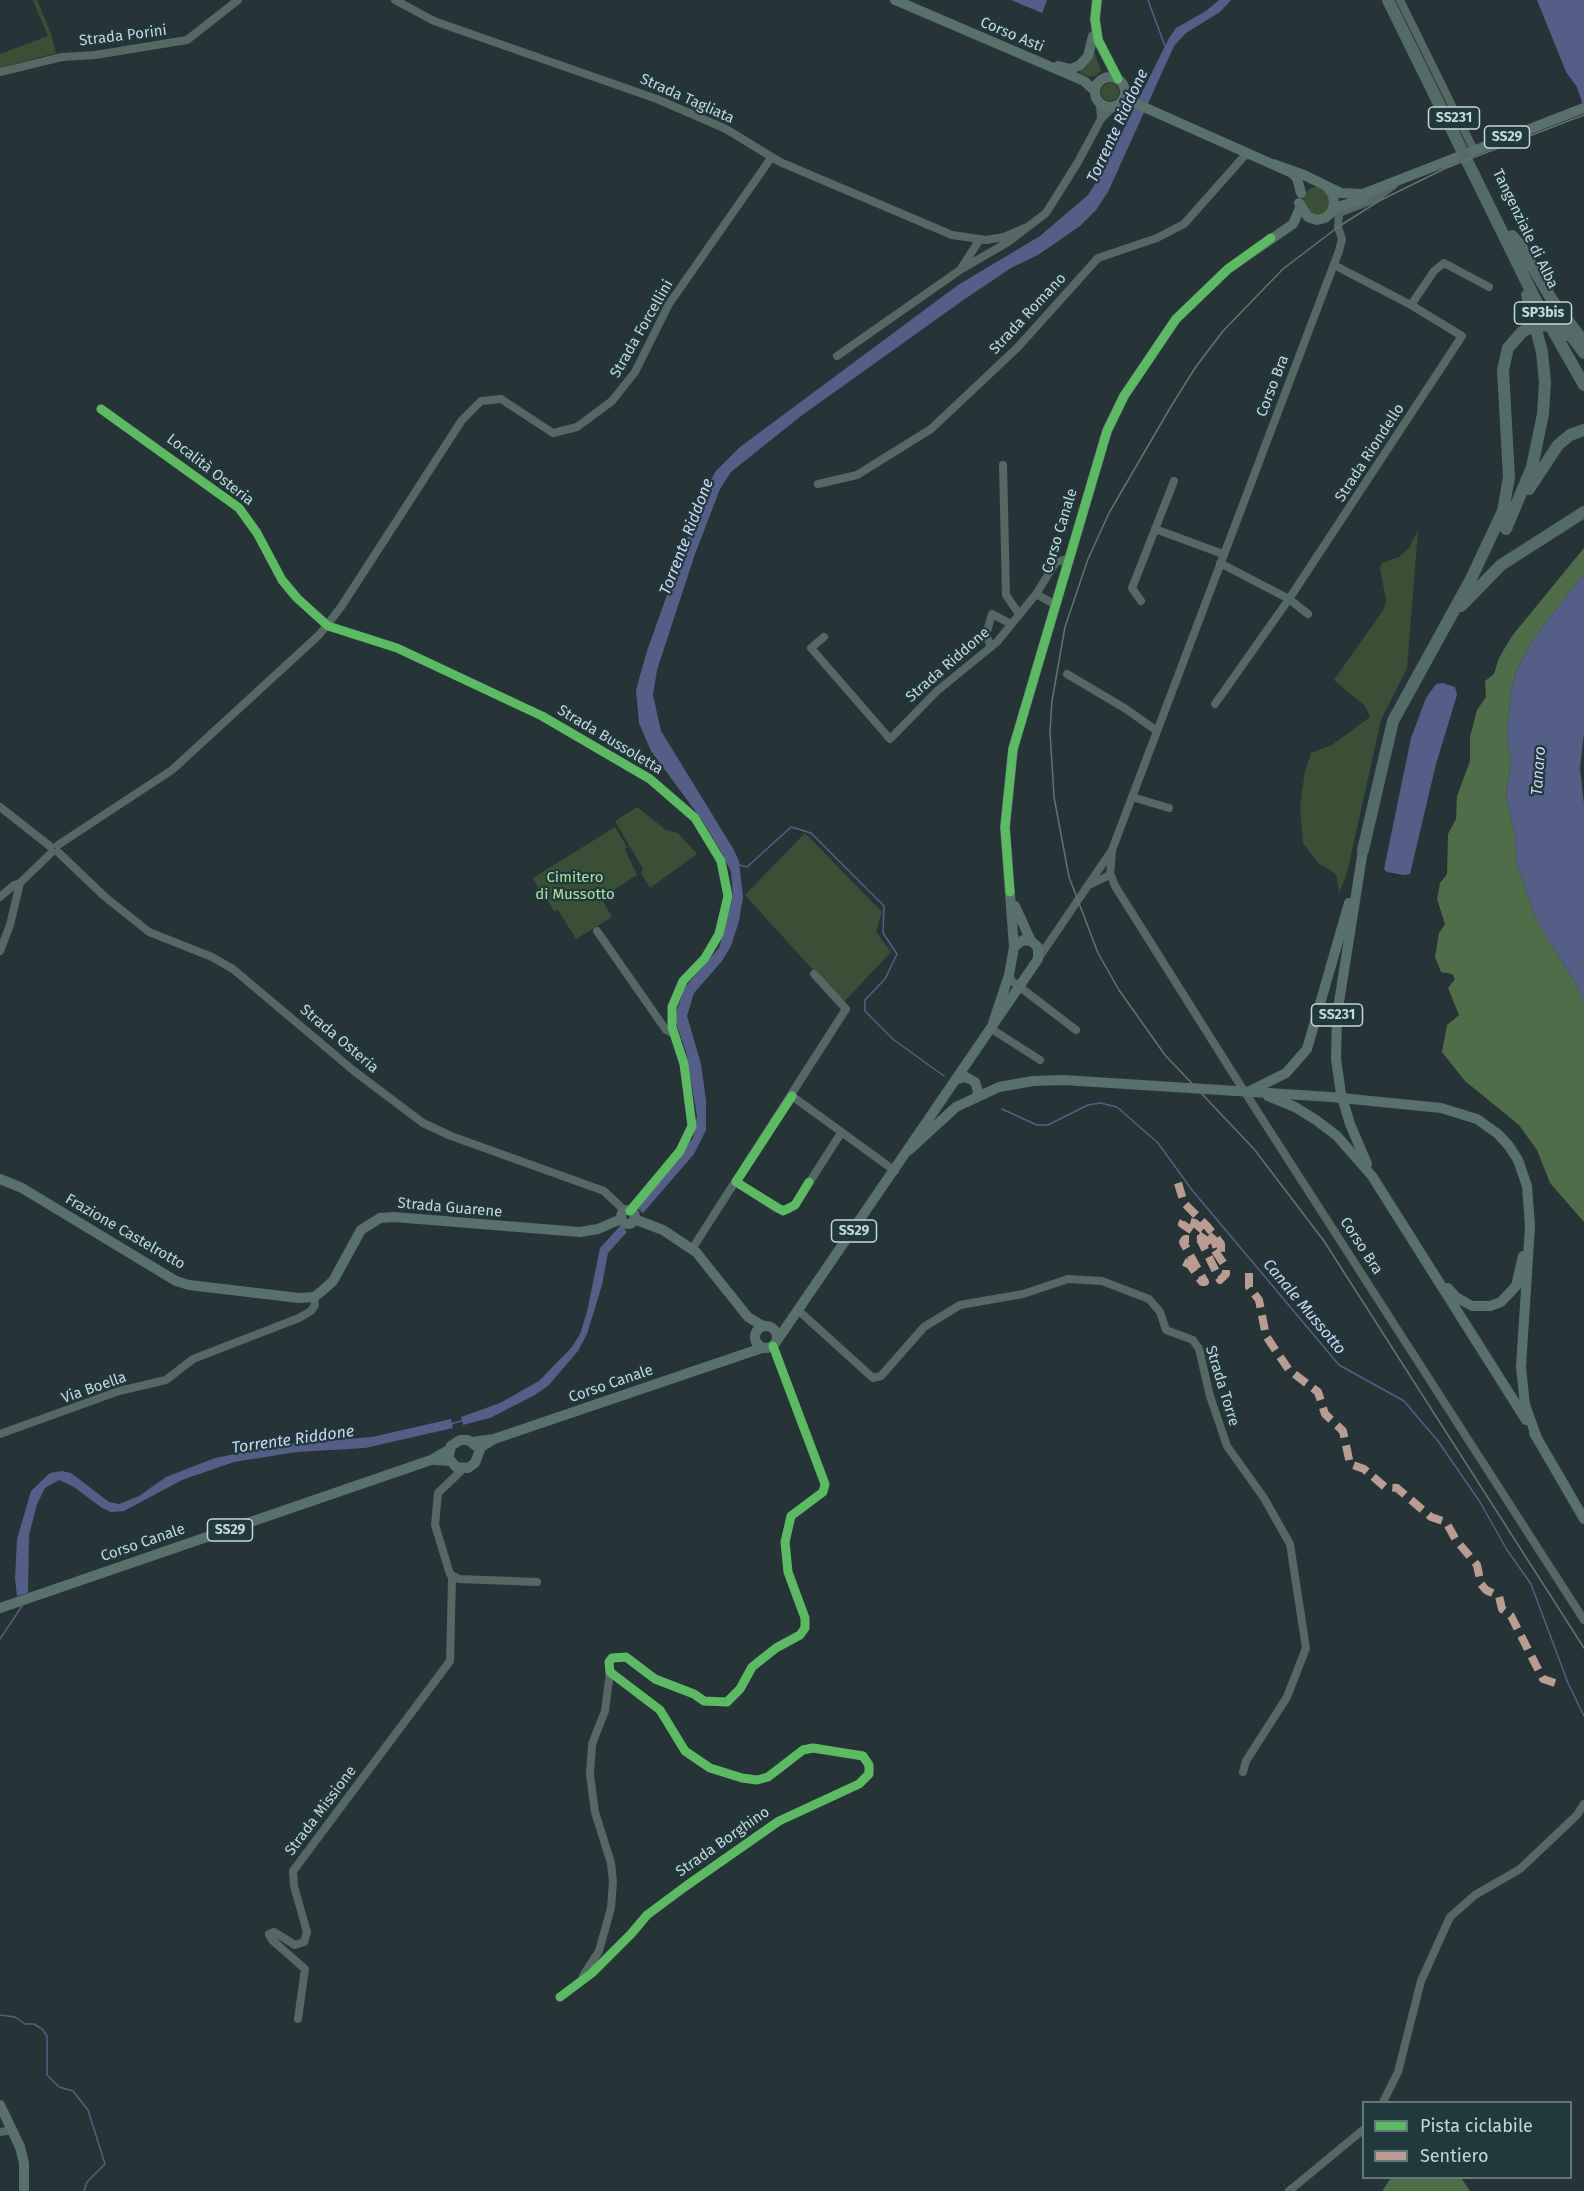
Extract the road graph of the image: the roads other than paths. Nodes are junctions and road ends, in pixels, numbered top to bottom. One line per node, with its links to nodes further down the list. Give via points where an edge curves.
1 (238, 0): 11 (street, Strada Porini, via 200,32 178,42 62,57)
2 (395, 0): 23 (street, Strada Tagliata, via 434,21 657,99 726,129)
3 (895, 0): 9 (main road, Corso Asti)
4 (1092, 0): 10 (main road)
5 (1097, 0): 12 (main road, via 1098,40)
6 (1383, 0): 22 (street)
7 (1388, 0): 35 (highway, Tangenziale di Alba / SS231)
8 (1398, 0): 20 (street); 35 (highway, Tangenziale di Alba / SS231)
9 (963, 30): 10 (main road, via 979,31 1071,69 1085,60); 13 (main road, Corso Asti, via 1084,81)
10 (1093, 36): 13 (main road, via 1103,72)
11 (0, 72)
12 (1119, 79): 13 (main road, via 1110,76); 14 (main road)
13 (1099, 83): 15 (main road)
14 (1126, 90): 16 (main road); 17 (main road)
15 (1100, 104): 17 (main road); 19 (street)
16 (1138, 105): 17 (main road); 21 (main road)
17 (1115, 106): 19 (street, Strada Tagliata)
18 (1584, 108): 20 (main road, SS29)
19 (1101, 119): 33 (street, Strada Tagliata, via 1046,213)
20 (1474, 150): 22 (main road, SS29)
21 (1247, 153): 24 (main road); 54 (street, Strada Romano, via 1184,224 1157,238 1098,258 1018,347 931,429 857,475)
22 (1460, 156): 25 (main road, SS29)
23 (771, 158): 34 (street, Strada Tagliata); 68 (street, Strada Forcellini, via 669,304 635,372 618,395 577,427 553,433 501,399 481,401 462,420)
24 (1273, 164): 27 (main road); 28 (main road, via 1297,178)
25 (1407, 178): 26 (main road, SS29); 27 (main road, SS29, via 1354,196)
26 (1394, 185): 30 (main road, SS29); 32 (street, via 1375,199 1342,211)
27 (1324, 186): 28 (main road, via 1310,186); 30 (main road, via 1334,199)
28 (1301, 194): 29 (main road)
29 (1300, 208): 31 (main road); 36 (main road, Corso Canale / SS29, via 1293,224)
30 (1334, 208): 31 (main road, SS29)
31 (1317, 219): 32 (street); 36 (main road, Corso Canale / SS29)
32 (1338, 227): 40 (street, Corso Bra, via 1342,239)
33 (1025, 228): 37 (street, Strada Tagliata, via 1004,237); 38 (street, Strada Tagliata)
34 (961, 237): 37 (street, Strada Tagliata); 39 (street, via 967,244)
35 (1508, 237): 44 (highway, SS231, via 1520,245 1552,300); 47 (highway, Tangenziale di Alba / SP3bis); 48 (highway, Tangenziale di Alba / SP3bis); 52 (highway, SS231, via 1507,251 1534,315 1544,368)
36 (1271, 238): 57 (main road, Corso Canale / SS29, via 1227,269 1196,298 1141,368 1107,431)
37 (983, 239): 38 (street); 39 (street, Strada Tagliata)
38 (986, 254): 41 (street, Strada Tagliata)
39 (968, 258): 41 (street, Strada Tagliata)
40 (1334, 265): 43 (street, Strada Riondello); 58 (street, Corso Bra)
41 (960, 270): 46 (street, Strada Tagliata)
42 (1489, 287): 43 (street, via 1444,263)
43 (1411, 305): 61 (street, Strada Riondello, via 1462,336 1459,344)
44 (1584, 342)
45 (1584, 353): 59 (highway, via 1572,337 1550,325 1531,327 1508,348 1503,370 1508,487 1503,511)
46 (837, 356)
47 (1584, 373)
48 (1584, 385)
49 (101, 409): 68 (street, Località Osteria, via 239,508 282,579)
50 (1584, 430): 52 (highway, via 1558,445)
51 (1003, 465): 64 (street, via 1006,595)
52 (1536, 470): 59 (highway, SS231, via 1506,529)
53 (1174, 481): 56 (street)
54 (818, 484)
55 (1584, 512): 66 (highway, SS231, via 1502,565)
56 (1155, 529): 58 (street); 62 (street, via 1132,588)
57 (1068, 559): 60 (street, Strada Riddone, via 1056,562); 63 (main road, Corso Canale / SS29)
58 (1221, 559): 61 (street); 73 (street, Corso Bra)
59 (1470, 581): 66 (highway, SS231)
60 (1036, 594): 63 (street); 64 (street, Strada Riddone)
61 (1289, 599): 65 (street); 72 (street, Strada Riondello)
62 (1141, 601)
63 (1054, 604): 82 (main road, Corso Canale / SS29, via 1021,714 1007,783 1005,827)
64 (1019, 614): 67 (street, Strada Riddone)
65 (1308, 614)
66 (1450, 618): 78 (highway, SS231, via 1393,721)
67 (1011, 624): 70 (street, Strada Riddone); 70 (street, via 992,614 986,635)
68 (328, 626): 77 (street, via 172,770); 94 (street, Strada Bussoletta, via 397,648 542,716 650,779 695,818 721,861 728,896 719,934 675,996 671,1013)
69 (824, 637): 70 (street, Strada Riddone, via 811,648 891,739 937,691)
70 (991, 647)
71 (1067, 674): 73 (street)
72 (1215, 704)
73 (1157, 731): 74 (street, Corso Bra)
74 (1132, 797): 76 (street); 79 (street, Corso Bra)
75 (0, 807): 77 (street)
76 (1169, 808)
77 (55, 849): 80 (street); 111 (street, Strada Osteria, via 65,862 149,932 233,969 354,1071 423,1123 597,1188 613,1197)
78 (1363, 850): 100 (main road, via 1307,1049 1286,1073); 107 (main road, SS231, via 1337,1015 1336,1059 1350,1124)
79 (1104, 873): 84 (street, via 1087,886); 135 (street, Corso Bra)
80 (20, 883): 81 (street); 86 (street)
81 (0, 897)
82 (1016, 917): 85 (main road, Corso Canale / SS29); 87 (main road, Corso Canale / SS29)
83 (597, 931): 94 (street, Strada Bussoletta, via 666,1030)
84 (1050, 941): 85 (street, via 1041,945); 88 (street)
85 (1033, 942): 87 (main road, via 1023,940); 88 (main road, via 1039,951)
86 (0, 951)
87 (1013, 951): 88 (main road, via 1019,965); 90 (main road, Corso Canale / SS29)
88 (1035, 962): 91 (main road, Corso Canale / SS29)
89 (814, 974): 101 (street, via 846,1010)
90 (1009, 975): 91 (street, via 1010,980); 92 (main road, Corso Canale / SS29)
91 (1020, 985): 92 (main road, Corso Canale / SS29); 93 (street)
92 (992, 1025): 95 (main road, Corso Canale / SS29); 96 (street)
93 (1076, 1030)
94 (674, 1034): 111 (street, Strada Bussoletta, via 684,1064 693,1117 691,1131 680,1151)
95 (970, 1059): 97 (main road, Corso Canale / SS29); 98 (main road)
96 (1040, 1060)
97 (955, 1082): 98 (main road, via 966,1077); 103 (main road, via 953,1098); 105 (main road, Corso Canale / SS29)
98 (974, 1082): 99 (main road); 102 (main road)
99 (999, 1087): 100 (main road, via 1017,1082 1063,1080); 102 (main road)
100 (1255, 1091): 107 (main road, via 1316,1120 1337,1136); 110 (main road, via 1441,1108 1477,1119 1498,1134 1518,1160 1527,1186)
101 (792, 1096): 104 (street); 109 (street)
102 (976, 1098): 103 (main road)
103 (964, 1104): 105 (main road, Corso Canale / SS29, via 942,1117)
104 (842, 1133): 106 (street); 109 (street, via 789,1209 777,1209)
105 (909, 1150): 106 (main road, Corso Canale / SS29)
106 (895, 1171): 115 (main road, Corso Canale / SS29)
107 (1372, 1176): 112 (main road, SS231)
108 (0, 1179): 114 (main road, Frazione Castelrotto, via 22,1188 176,1281 277,1296)
109 (736, 1182): 113 (street)
110 (1529, 1214): 112 (main road, via 1516,1286 1507,1298 1490,1306 1472,1306 1456,1297); 122 (main road, via 1521,1367 1525,1405)
111 (628, 1215): 113 (main road); 114 (main road, Strada Guarene, via 598,1229 579,1232 380,1218 361,1230 333,1281)
112 (1406, 1231): 122 (main road, SS231)
113 (692, 1249): 116 (main road)
114 (314, 1297): 121 (street, Via Boella, via 311,1311 299,1318 193,1359 166,1380 119,1390)
115 (799, 1311): 117 (main road, Corso Canale, via 783,1324); 119 (main road, Corso Canale); 137 (street, Strada Torre, via 873,1378 881,1376 924,1327 960,1305 1023,1294 1068,1279 1102,1281 1149,1299 1160,1312 1166,1330 1193,1340 1227,1446 1264,1498 1290,1544 1306,1648 1287,1696)
116 (748, 1317): 117 (main road); 118 (main road)
117 (768, 1327): 118 (main road, Corso Canale); 119 (main road, via 776,1333)
118 (755, 1336): 119 (main road); 120 (main road, Corso Canale)
119 (770, 1345): 120 (main road, Corso Canale); 136 (street, via 825,1484 823,1492 791,1516 785,1542 788,1572 806,1628 752,1667 740,1689 727,1702 704,1701 656,1679 626,1657 612,1658)
120 (738, 1356): 123 (main road, Corso Canale)
121 (0, 1434)
122 (1537, 1438): 131 (main road, SS231)
123 (494, 1439): 124 (main road, Corso Canale); 126 (main road, Corso Canale)
124 (472, 1442): 125 (main road, Corso Canale, via 460,1440); 126 (main road)
125 (450, 1449): 127 (main road, Corso Canale / SS29); 128 (main road)
126 (478, 1453): 129 (main road, Corso Canale, via 475,1463)
127 (431, 1460): 128 (main road, Corso Canale / SS29); 134 (main road, Corso Canale / SS29)
128 (452, 1462): 129 (main road, Corso Canale); 130 (street, Strada Missione)
129 (465, 1468): 130 (street, Strada Missione)
130 (452, 1480): 132 (street, Strada Missione, via 438,1493 434,1521)
131 (1584, 1519)
132 (452, 1577): 133 (street); 141 (street, Strada Missione, via 450,1661 293,1871 307,1932 303,1942 295,1945 274,1932 269,1934 305,1969)
133 (537, 1582)
134 (0, 1608)
135 (1583, 1618)
136 (610, 1672): 139 (street, via 605,1711 592,1744 590,1775 595,1812 611,1863 611,1908 599,1951); 139 (street, Strada Borghino, via 660,1710 685,1751 710,1768 757,1780 768,1777 803,1750 813,1748 863,1756 869,1774 859,1784 779,1821 686,1886 647,1915)
137 (1243, 1772)
138 (1584, 1804): 142 (street, via 1520,1869 1475,1895 1450,1917 1421,1981 1398,2072)
139 (583, 1982): 140 (street, Strada Borghino)
140 (560, 1997)
141 (298, 2019)
142 (1384, 2101)
143 (0, 2105): 144 (main road)
144 (13, 2130): 146 (street); 147 (main road, via 24,2163)
145 (1362, 2131): 148 (street)
146 (0, 2132)
147 (24, 2191)
148 (1288, 2191)

